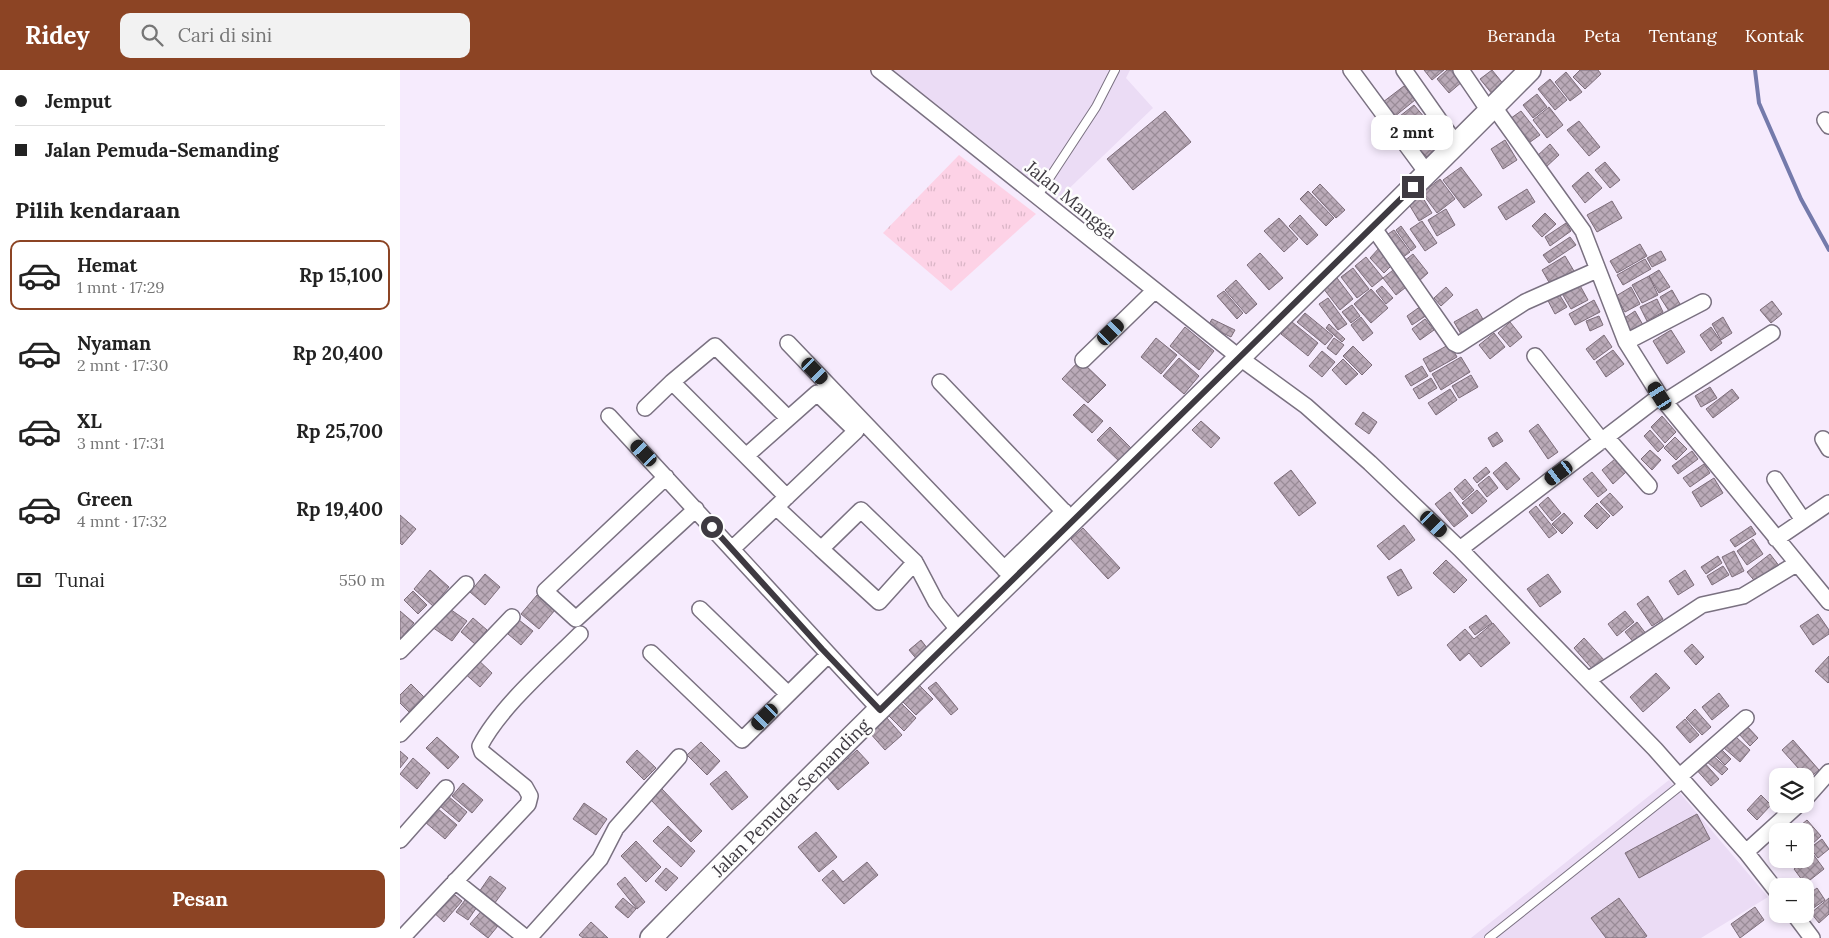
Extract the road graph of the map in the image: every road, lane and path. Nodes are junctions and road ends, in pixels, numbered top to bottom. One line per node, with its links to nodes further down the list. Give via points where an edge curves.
1 (879, 70): 10 (street, Jalan Mangga)
2 (1115, 70): 10 (lane, via 1096,107)
3 (1351, 70): 9 (street)
4 (1404, 70): 8 (street)
5 (1461, 70): 7 (street)
6 (1530, 70): 7 (main road, Jalan Pemuda-Semanding)
7 (1492, 109): 8 (main road, Jalan Pemuda-Semanding); 12 (street, via 1583,231)
8 (1456, 144): 9 (main road, Jalan Pemuda-Semanding)
9 (1427, 173): 11 (main road, Jalan Pemuda-Semanding)
10 (1037, 197): 13 (street, Jalan Mangga)
11 (1373, 227): 12 (street, via 1458,345 1526,302); 19 (main road, Jalan Pemuda-Semanding)
12 (1596, 270): 16 (street)
13 (1154, 291): 19 (street, Jalan Mangga); 20 (street)
14 (1703, 302): 16 (street)
15 (1772, 333): 23 (street)
16 (1626, 342): 23 (street)
17 (788, 343): 44 (street)
18 (1535, 356): 27 (street)
19 (1240, 358): 36 (main road, Jalan Pemuda-Semanding); 41 (street, Jalan Mangga, via 1306,406)
20 (1082, 360)
21 (672, 382): 24 (street); 26 (street, via 715,346); 28 (street)
22 (940, 382): 36 (street)
23 (1662, 399): 27 (street); 38 (street)
24 (645, 408)
25 (609, 416): 29 (street)
26 (788, 418): 28 (street); 32 (street, via 817,393 856,431)
27 (1605, 440): 31 (street); 41 (street)
28 (746, 456): 32 (street)
29 (666, 477): 35 (street); 35 (street, via 545,591 576,619)
30 (1775, 479): 37 (street)
31 (1649, 486)
32 (787, 497): 34 (street)
33 (1829, 502): 37 (street)
34 (776, 507): 39 (street); 40 (street)
35 (696, 509): 39 (street)
36 (1068, 516): 44 (main road, Jalan Pemuda-Semanding)
37 (1803, 520): 38 (street)
38 (1776, 539): 43 (street)
39 (732, 549): 53 (street)
40 (821, 549): 42 (street, via 861,510); 42 (street, via 879,602)
41 (1460, 549): 54 (street, Jalan Mangga)
42 (915, 562): 49 (street, via 936,602)
43 (1796, 564): 46 (street); 54 (street, via 1744,596 1702,605)
44 (1009, 574): 49 (main road, Jalan Pemuda-Semanding)
45 (466, 584): 51 (street)
46 (1829, 602)
47 (700, 609): 55 (street)
48 (512, 617): 58 (street)
49 (960, 632): 56 (main road, Jalan Pemuda-Semanding)
50 (580, 634): 67 (street, via 485,736 480,746 486,756 525,787 530,796 528,804)
51 (400, 651)
52 (651, 653): 55 (street, via 742,740)
53 (828, 655): 55 (street); 56 (street)
54 (1588, 680): 61 (street, Jalan Mangga)
55 (788, 694)
56 (880, 710): 72 (main road, Jalan Pemuda-Semanding)
57 (1746, 718): 61 (street)
58 (400, 734)
59 (679, 757): 70 (street, via 616,828 600,858)
60 (1829, 772): 63 (street)
61 (1683, 779): 66 (street, Jalan Mangga); 73 (lane)
62 (446, 788): 65 (street)
63 (1814, 788)
64 (1789, 813): 66 (street)
65 (400, 840)
66 (1746, 852): 68 (street, Jalan Mangga)
67 (455, 881): 70 (street); 71 (street)
68 (1769, 881)
69 (1801, 923): 74 (street)
70 (521, 936)
71 (402, 938)
72 (651, 938)
73 (1489, 938)
74 (1812, 938)

